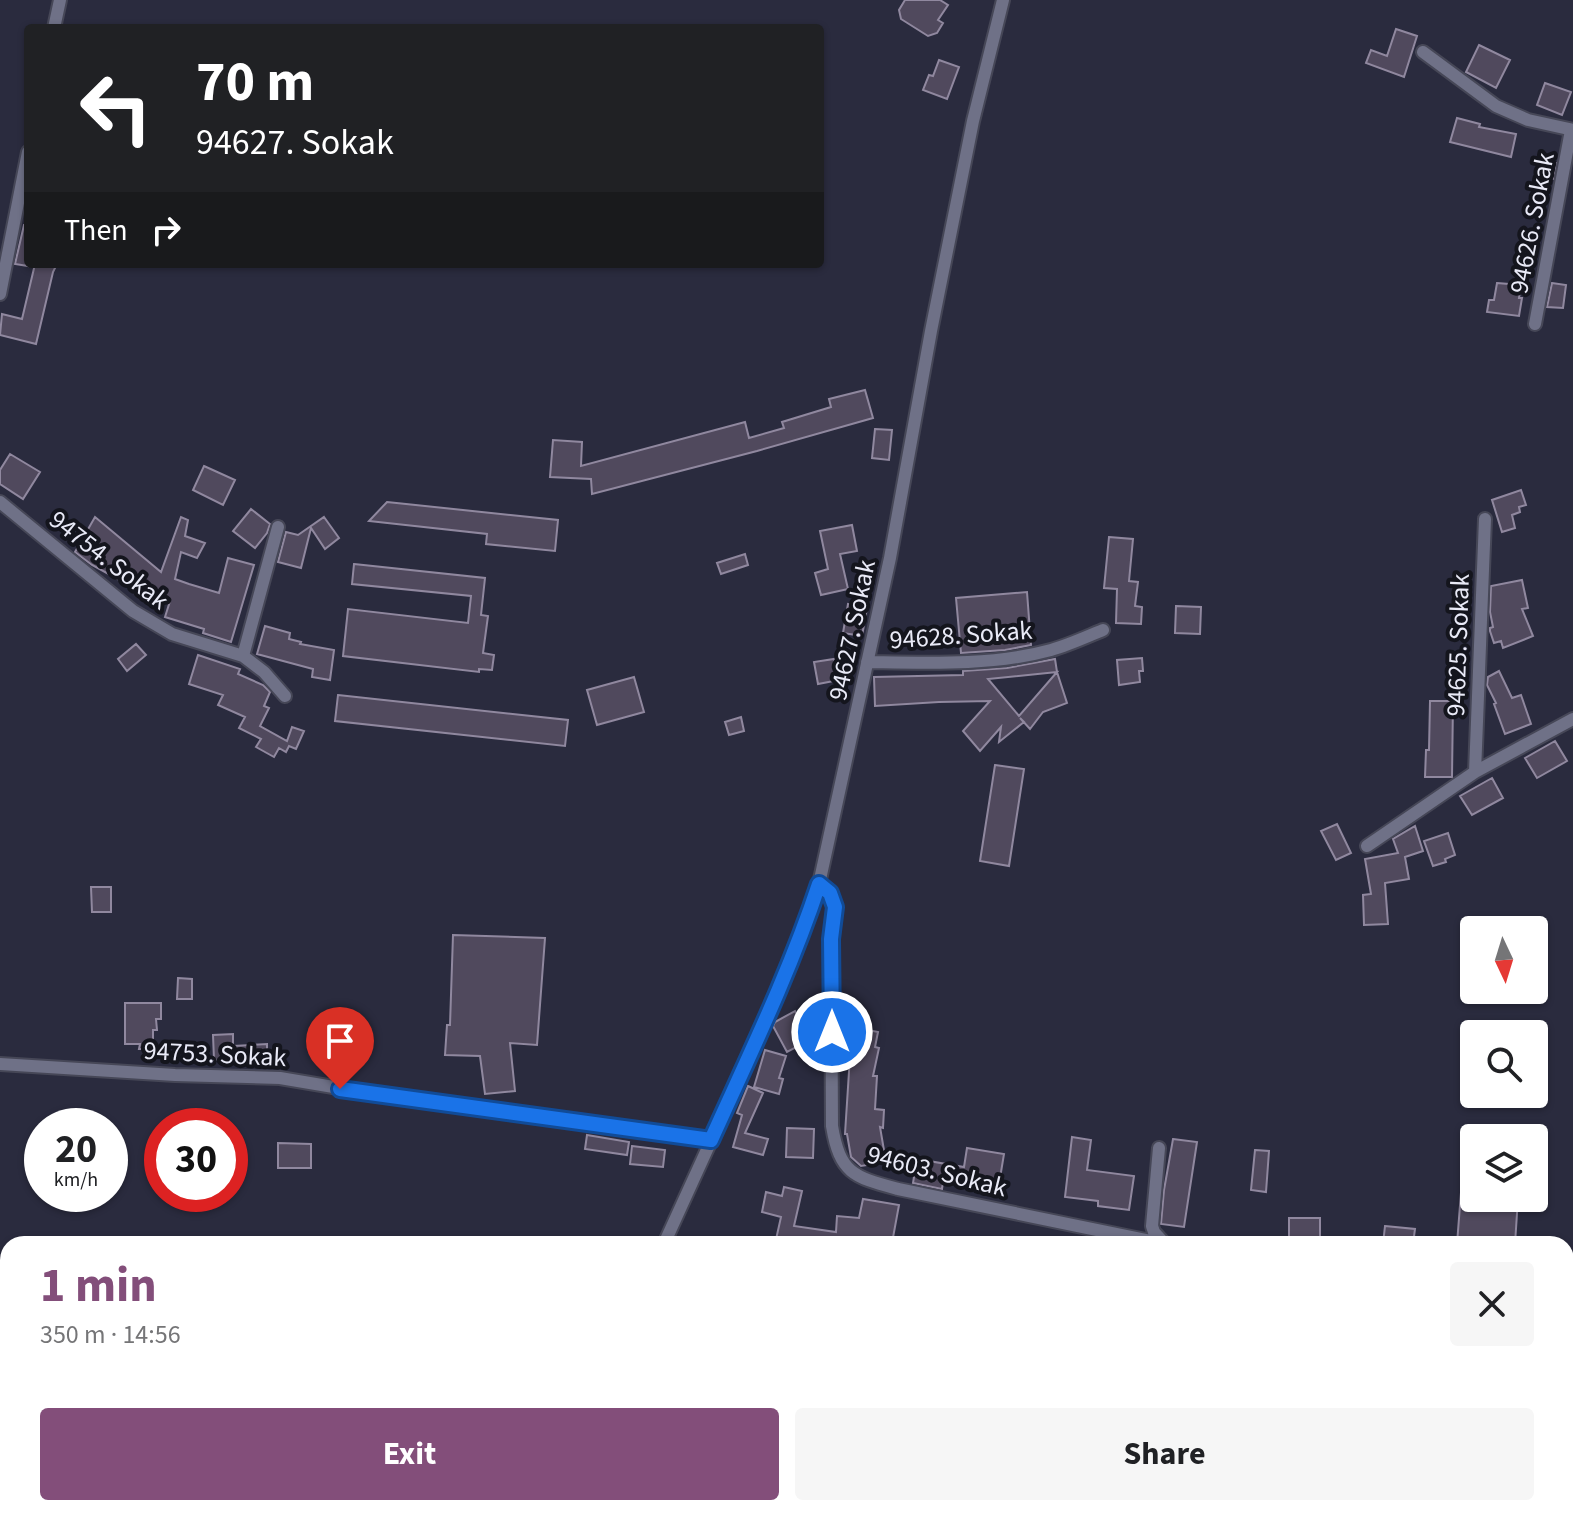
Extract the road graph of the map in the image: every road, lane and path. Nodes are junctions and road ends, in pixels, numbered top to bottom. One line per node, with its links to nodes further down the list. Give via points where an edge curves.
1 (60, 0): 3 (street)
2 (1003, 0): 14 (street, 94627. Sokak, via 967,151)
3 (55, 24)
4 (1423, 52): 5 (street, 94626. Sokak, via 1496,106)
5 (1572, 130): 8 (street, 94626. Sokak)
6 (24, 172): 7 (street)
7 (0, 294)
8 (1535, 324)
9 (0, 502): 13 (street, 94754. Sokak, via 153,624)
10 (1485, 519): 17 (street, 94625. Sokak)
11 (278, 527): 13 (street)
12 (1103, 630): 14 (street, 94628. Sokak, via 1047,651 1010,657)
13 (243, 656): 15 (street, 94754. Sokak)
14 (867, 662): 19 (street, 94627. Sokak)
15 (285, 696)
16 (1573, 719): 17 (street)
17 (1475, 772): 18 (street)
18 (1367, 846)
19 (819, 884): 21 (street, 94627. Sokak, via 772,1007); 24 (street, 94603. Sokak, via 835,907 832,1126 845,1165 860,1177 898,1189)
20 (0, 1064): 21 (street, 94753. Sokak, via 280,1078)
21 (711, 1140): 23 (street, 94627. Sokak)
22 (1159, 1148): 25 (street, via 1152,1226)
23 (668, 1236)
24 (1126, 1236)
25 (1158, 1236)

